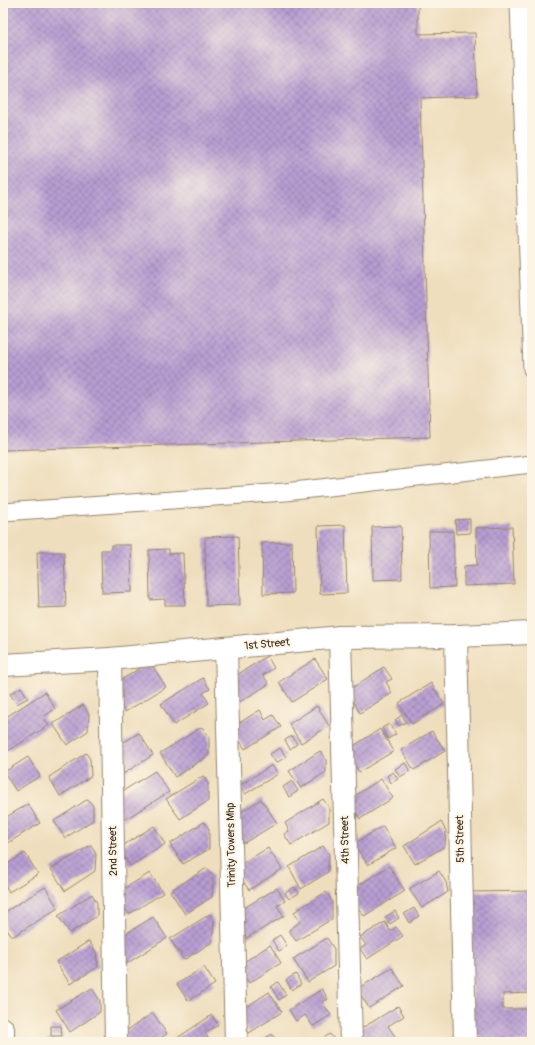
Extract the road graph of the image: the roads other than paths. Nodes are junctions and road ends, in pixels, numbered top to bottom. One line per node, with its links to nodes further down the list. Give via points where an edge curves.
1 (520, 3): 2 (lane)
2 (532, 369)
3 (532, 464): 4 (lane, via 285,492)
4 (3, 512)
5 (532, 633): 6 (street, 1st Street)
6 (456, 636): 7 (street, 1st Street); 16 (street, 5th Street)
7 (340, 637): 8 (street, 1st Street); 15 (street, 4th Street)
8 (226, 648): 9 (street, 1st Street); 14 (street, Trinity Towers Mhp)
9 (110, 659): 10 (street, 1st Street); 13 (street, 2nd Street)
10 (3, 665)
11 (3, 1029): 12 (street)
12 (3, 1042)
13 (116, 1042)
14 (236, 1042)
15 (350, 1042)
16 (465, 1042)

